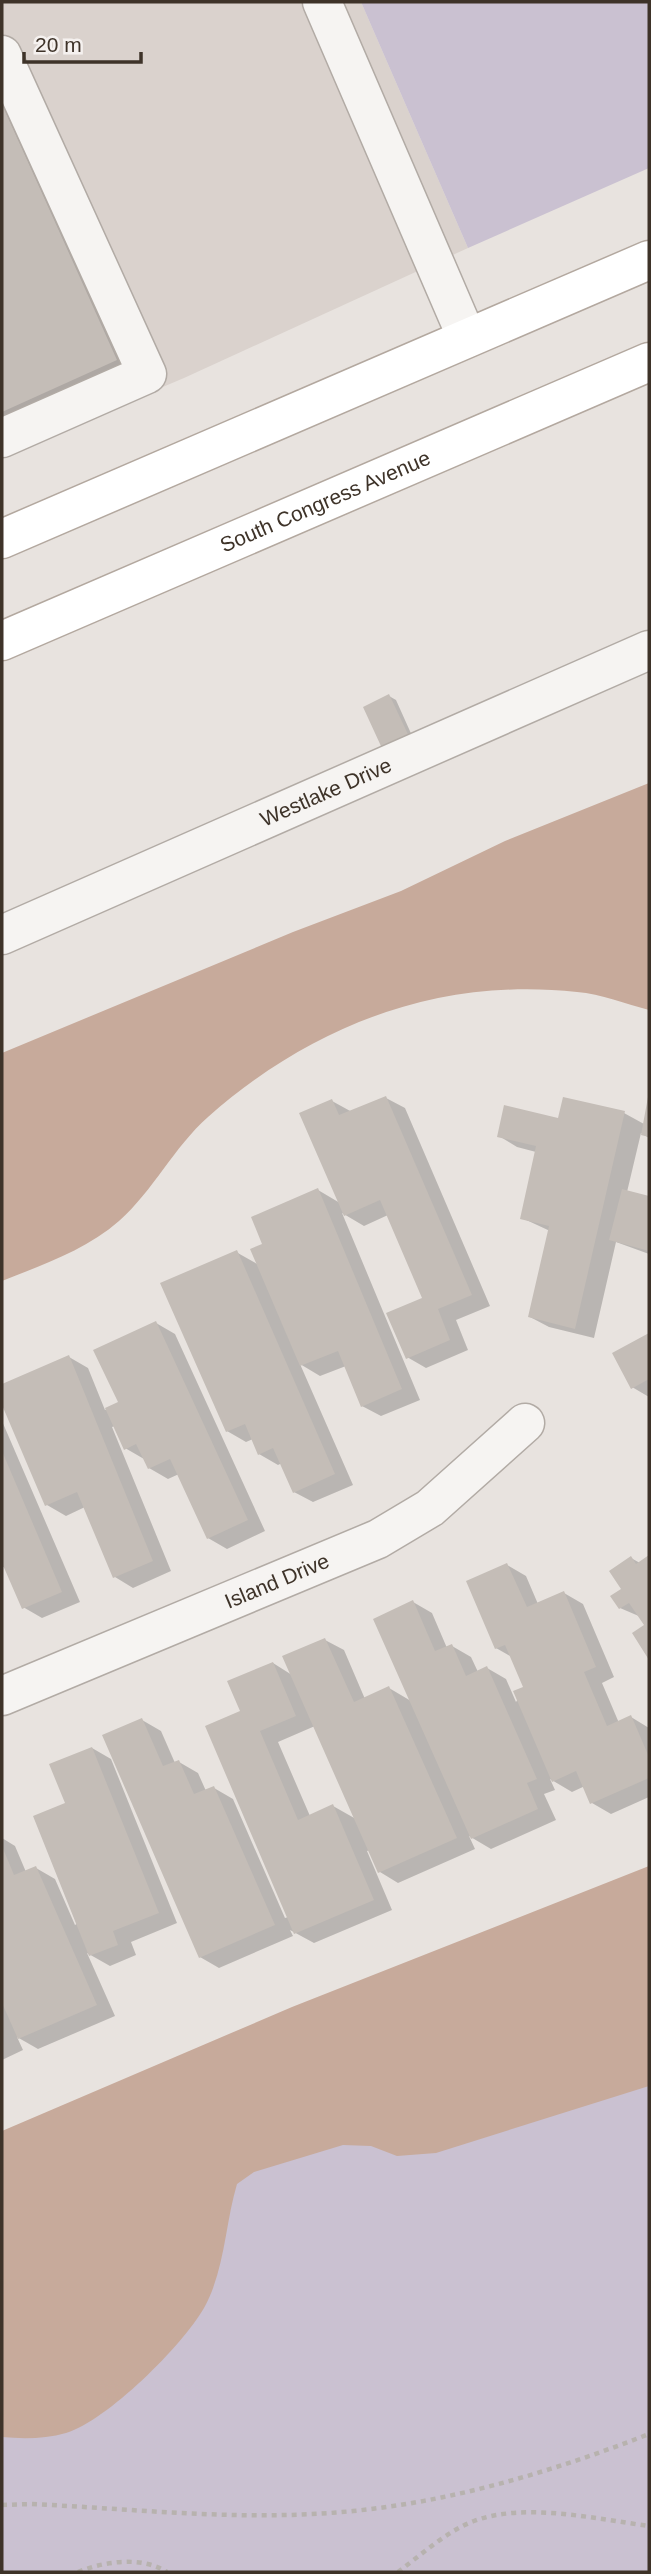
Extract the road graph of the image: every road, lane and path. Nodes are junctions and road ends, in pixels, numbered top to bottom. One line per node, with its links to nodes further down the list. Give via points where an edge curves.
1 (322, 2): 4 (street)
2 (2, 55): 6 (street, via 147,374)
3 (649, 260): 4 (main road)
4 (467, 338): 7 (main road)
5 (649, 362): 8 (main road, South Congress Avenue)
6 (2, 438)
7 (2, 539)
8 (2, 641)
9 (649, 650): 10 (street, Westlake Drive)
10 (2, 935)
11 (525, 1423): 12 (street, Island Drive, via 430,1508 378,1539)
12 (2, 1696)
13 (649, 2434): 14 (path, via 547,2472 350,2512 193,2515)
14 (2, 2505)
15 (649, 2526): 18 (path, via 558,2514 498,2515 472,2522)
16 (78, 2572): 17 (path, via 125,2562)
17 (167, 2572)
18 (398, 2572)

